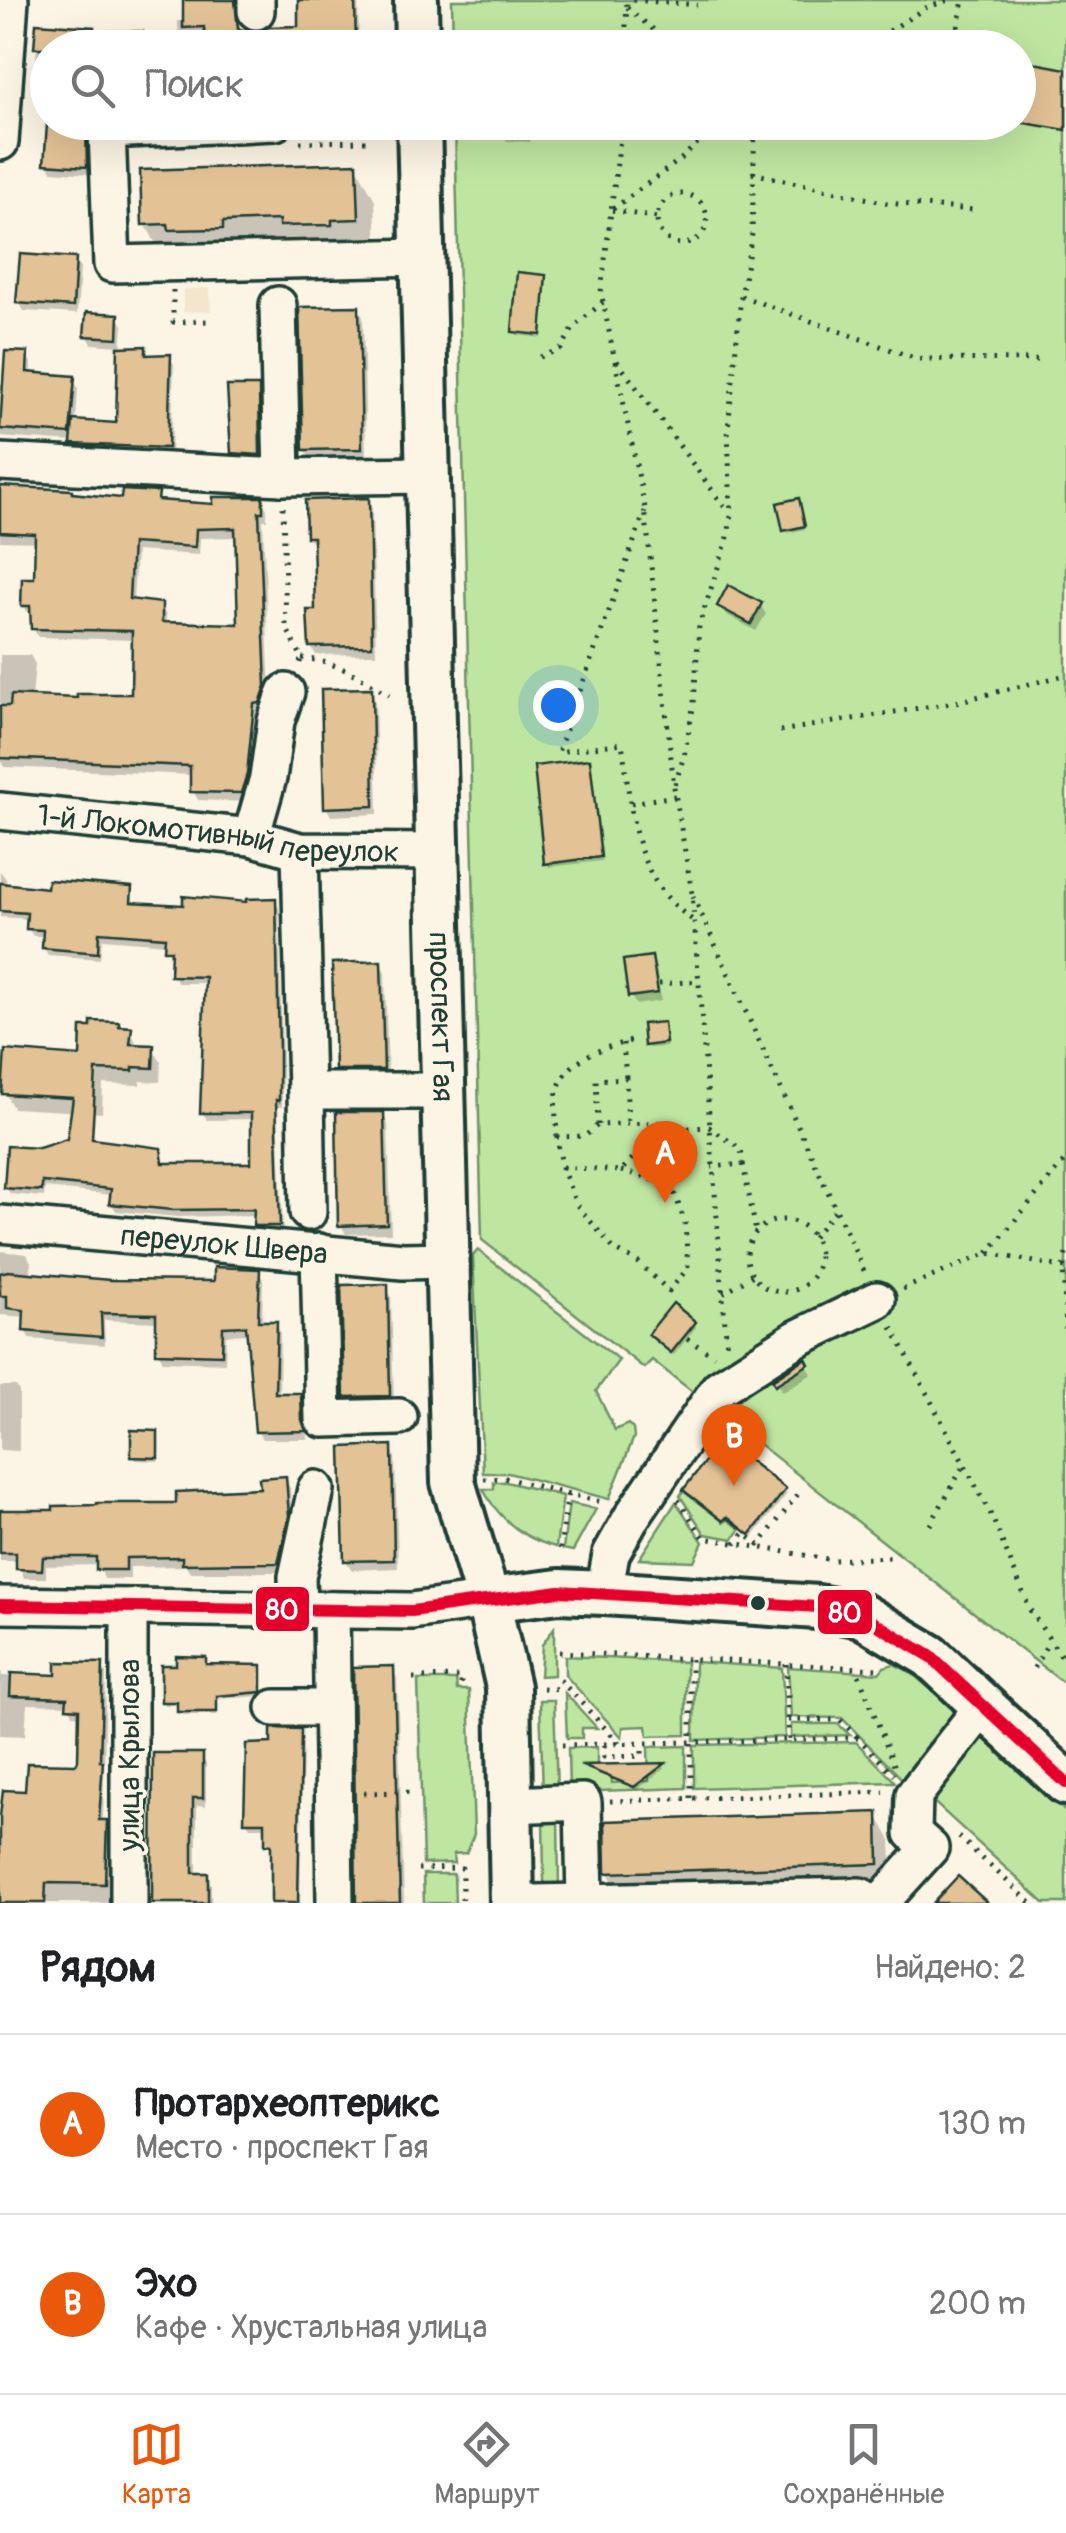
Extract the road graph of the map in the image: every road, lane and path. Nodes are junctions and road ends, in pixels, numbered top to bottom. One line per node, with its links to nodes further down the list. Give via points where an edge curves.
1 (10, 0): 19 (street)
2 (416, 0): 7 (main road)
3 (948, 0): 10 (path)
4 (963, 0): 11 (path)
5 (629, 2): 6 (path); 8 (path); 9 (path)
6 (698, 5)
7 (417, 30)
8 (627, 30)
9 (658, 30)
10 (891, 30)
11 (957, 30)
12 (107, 140): 25 (street, via 112,264)
13 (362, 140): 18 (path)
14 (420, 140): 24 (main road, проспект Гая)
15 (620, 140): 21 (path)
16 (701, 140): 21 (path)
17 (755, 140): 20 (path)
18 (372, 141)
19 (0, 142)
20 (752, 173): 22 (path, via 887,203); 26 (path, via 752,234)
21 (612, 210): 23 (path); 27 (path)
22 (975, 210)
23 (657, 218): 23 (path, via 675,242 691,242 706,224 700,201 685,194 670,197)
24 (423, 258): 25 (street); 34 (main road, проспект Гая)
25 (172, 262): 29 (path, via 173,322)
26 (741, 296): 32 (path, via 916,358); 37 (path, via 728,429)
27 (602, 302): 30 (path, via 561,348); 31 (path)
28 (278, 306): 35 (street)
29 (209, 322)
30 (540, 357)
31 (614, 357): 36 (path); 37 (path)
32 (1045, 360)
33 (0, 462): 35 (street)
34 (428, 475): 35 (street); 49 (main road, проспект Гая)
35 (282, 477): 38 (path, via 286,627)
36 (646, 508): 43 (path); 45 (path, via 558,752 622,743)
37 (731, 516): 43 (path, via 699,626 694,703)
38 (302, 658): 40 (path); 41 (path, via 353,671)
39 (1066, 675): 42 (path, via 956,702)
40 (286, 692): 47 (street)
41 (389, 696)
42 (780, 730)
43 (674, 787): 44 (path)
44 (675, 796): 45 (path); 50 (path)
45 (631, 803): 51 (path, via 647,869 668,900)
46 (0, 811): 47 (street, 1-й Локомотивный переулок)
47 (251, 837): 48 (street, 1-й Локомотивный переулок)
48 (300, 851): 49 (street, 1-й Локомотивный переулок); 57 (street)
49 (438, 852): 58 (main road, проспект Гая)
50 (692, 893): 51 (path); 72 (path)
51 (694, 921): 52 (path)
52 (698, 982): 53 (path); 62 (path)
53 (660, 984)
54 (635, 1040): 55 (path)
55 (623, 1043): 56 (path); 65 (path, via 594,1050 562,1081)
56 (626, 1078): 60 (path); 61 (path, via 596,1080)
57 (306, 1091): 58 (street); 73 (street)
58 (444, 1092): 80 (main road, проспект Гая)
59 (654, 1123): 60 (path); 63 (path, via 674,1122); 64 (path)
60 (628, 1124): 61 (path)
61 (598, 1125): 65 (path, via 586,1136)
62 (709, 1127): 63 (path); 67 (path, via 741,1149); 69 (path)
63 (674, 1129): 64 (path)
64 (654, 1136): 70 (path); 71 (path)
65 (557, 1137): 68 (path)
66 (1066, 1159): 78 (path)
67 (743, 1164): 69 (path); 75 (path)
68 (562, 1167): 70 (path); 71 (path, via 576,1204 604,1239 669,1291 688,1268 685,1223)
69 (712, 1167): 83 (path)
70 (621, 1171): 71 (path, via 651,1178)
71 (674, 1194)
72 (836, 1209): 76 (path); 84 (path)
73 (308, 1212)
74 (0, 1224): 77 (street, переулок Швера)
75 (756, 1232): 76 (path, via 785,1220); 82 (path, via 747,1256)
76 (813, 1237): 82 (path, via 818,1260 808,1282 774,1291)
77 (320, 1252): 80 (street, переулок Швера); 87 (street, via 323,1419)
78 (988, 1253): 81 (path); 84 (path)
79 (1066, 1254): 81 (path)
80 (448, 1260): 100 (main road, проспект Гая, via 454,1490)
81 (1064, 1267): 85 (path)
82 (753, 1275): 83 (path)
83 (723, 1293): 86 (path, via 725,1362)
84 (877, 1300): 88 (path); 89 (street, via 796,1339 719,1388)
85 (1066, 1328)
86 (687, 1340)
87 (399, 1417)
88 (964, 1465): 95 (path); 104 (path)
89 (659, 1472): 94 (street); 96 (path, via 704,1538)
90 (482, 1479): 92 (path)
91 (316, 1489): 103 (street, via 297,1576)
92 (568, 1493): 94 (path); 97 (path)
93 (798, 1494): 96 (path, via 759,1544 744,1532)
94 (632, 1515): 99 (street, via 612,1554)
95 (930, 1525)
96 (735, 1544): 98 (path, via 833,1560)
97 (560, 1548)
98 (890, 1557)
99 (604, 1593): 100 (main road); 117 (main road, via 861,1614 930,1656)
100 (488, 1600): 103 (street, via 412,1611); 134 (main road, проспект Гая, via 508,1687)
101 (0, 1605): 102 (street)
102 (129, 1606): 103 (street); 139 (street, улица Крылова)
103 (314, 1609): 119 (street)
104 (1049, 1642): 107 (path); 109 (path)
105 (560, 1652): 106 (path)
106 (690, 1658): 108 (path); 123 (path)
107 (1066, 1662)
108 (786, 1664): 110 (path); 120 (path)
109 (1034, 1668)
110 (880, 1670)
111 (860, 1675): 121 (path, via 906,1787)
112 (414, 1678): 114 (path, via 460,1678)
113 (560, 1680): 124 (path)
114 (468, 1685)
115 (540, 1688): 116 (path)
116 (560, 1689)
117 (984, 1706): 128 (main road); 131 (street)
118 (275, 1708): 119 (street)
119 (332, 1708): 130 (street)
120 (788, 1720): 121 (path, via 840,1720); 122 (path)
121 (858, 1738): 122 (path)
122 (789, 1740): 123 (path)
123 (690, 1742): 125 (path); 132 (path)
124 (618, 1743): 125 (path); 127 (path)
125 (642, 1743): 127 (path, via 642,1756 604,1757)
126 (562, 1744): 127 (path)
127 (604, 1744)
128 (1066, 1783)
129 (416, 1792): 130 (path)
130 (333, 1793): 140 (street)
131 (914, 1796): 132 (path); 144 (street, via 913,1833 930,1848)
132 (691, 1799): 133 (path)
133 (582, 1802): 134 (street); 138 (street)
134 (510, 1804): 142 (main road, проспект Гая)
135 (958, 1836): 145 (path)
136 (418, 1869): 141 (path, via 462,1868)
137 (682, 1901): 138 (street); 144 (street, via 860,1896)
138 (586, 1902): 143 (street)
139 (129, 1903)
140 (335, 1903)
141 (462, 1903)
142 (512, 1903)
143 (535, 1903)
144 (877, 1903)
145 (1031, 1903)

